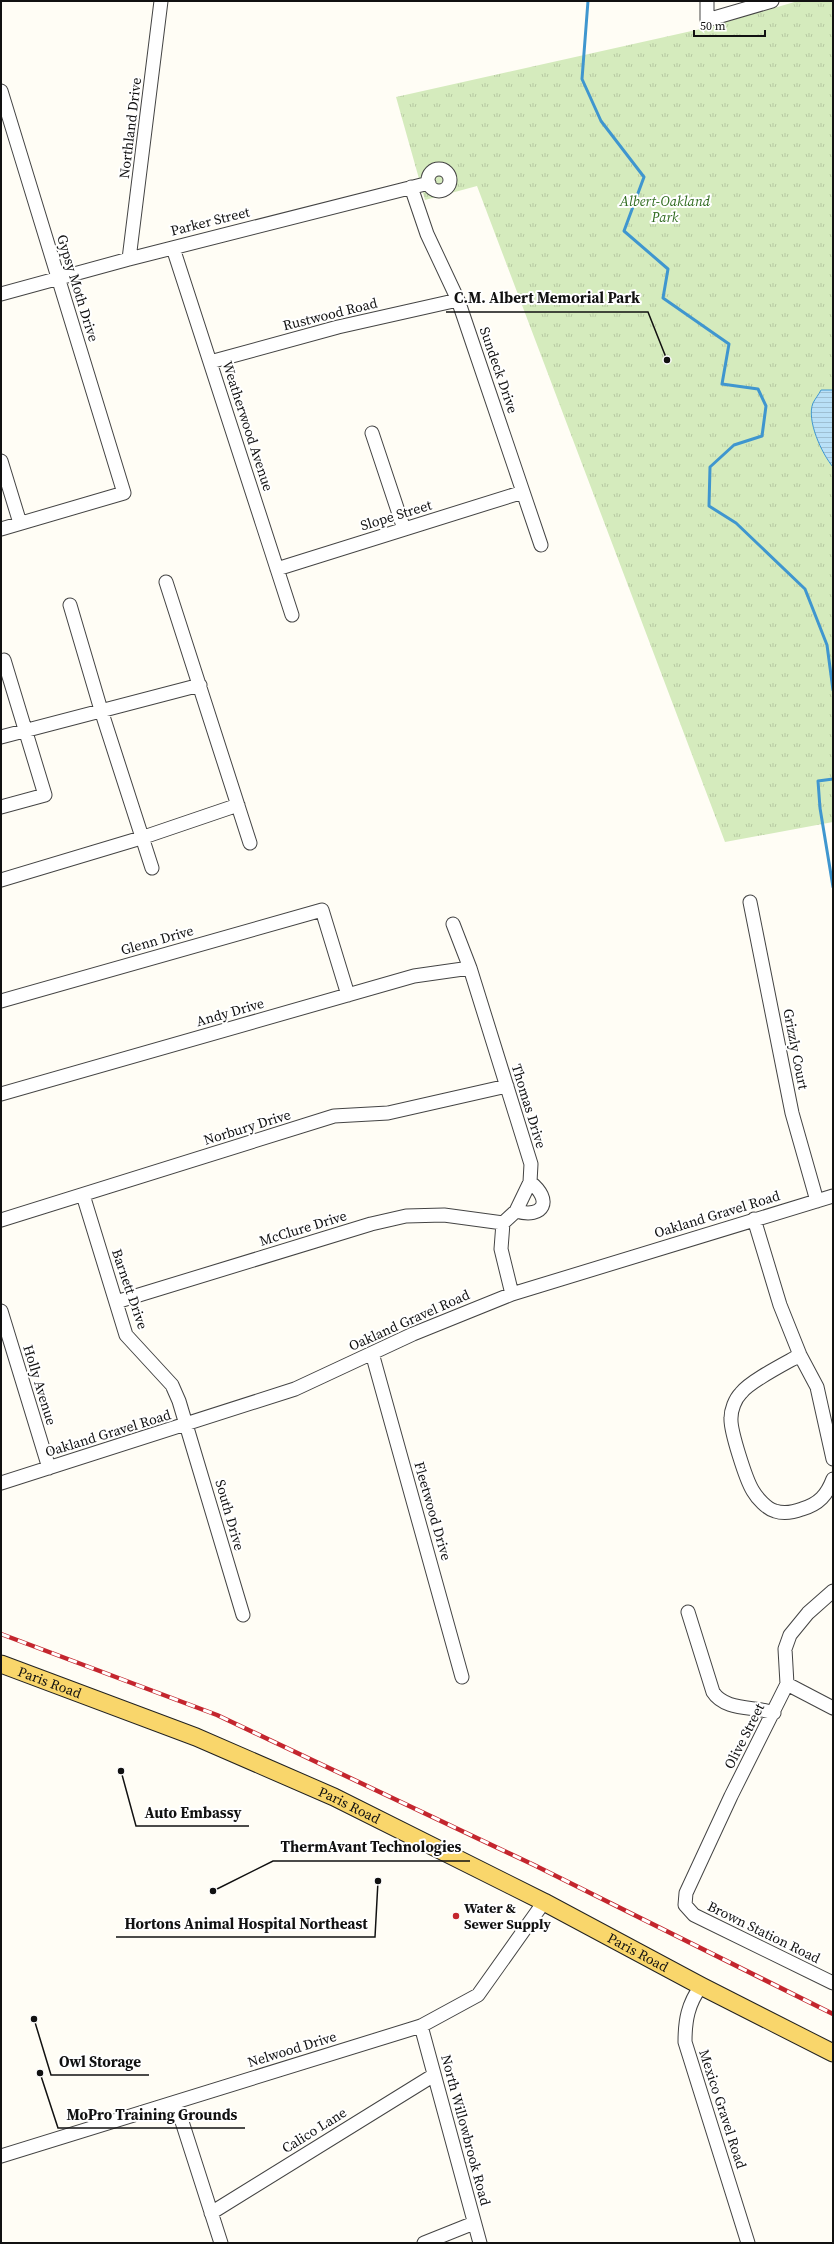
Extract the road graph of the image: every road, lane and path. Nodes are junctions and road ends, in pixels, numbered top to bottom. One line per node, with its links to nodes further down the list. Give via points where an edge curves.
1 (161, 1): 8 (street, Northland Drive)
2 (707, 1): 3 (street, via 707,20)
3 (772, 1)
4 (1, 91): 9 (street, Gypsy Moth Drive)
5 (429, 183): 6 (street, Parker Street)
6 (411, 186): 7 (street, Parker Street); 11 (street, Sundeck Drive, via 427,234)
7 (173, 248): 8 (street, Parker Street); 12 (street, Weatherwood Avenue)
8 (129, 259): 9 (street, Parker Street)
9 (58, 278): 10 (street, Parker Street); 16 (street, Gypsy Moth Drive, via 124,493)
10 (1, 294)
11 (458, 300): 12 (street, Rustwood Road, via 338,327); 15 (street, Sundeck Drive)
12 (210, 362): 20 (street, Weatherwood Avenue)
13 (372, 433): 18 (street)
14 (1, 461): 16 (street)
15 (523, 492): 18 (street, Slope Street); 19 (street, Sundeck Drive)
16 (20, 523): 17 (street)
17 (1, 528)
18 (404, 529): 20 (street, Slope Street)
19 (541, 545)
20 (277, 569): 23 (street, Weatherwood Avenue)
21 (166, 582): 25 (street)
22 (70, 605): 26 (street)
23 (292, 615)
24 (1, 661): 27 (street, via 4,660)
25 (200, 685): 26 (street); 29 (street)
26 (101, 710): 27 (street); 31 (street)
27 (26, 730): 28 (street); 30 (street, via 45,795)
28 (1, 737)
29 (238, 805): 31 (street); 32 (street)
30 (1, 806)
31 (141, 838): 33 (street); 34 (street)
32 (250, 843)
33 (152, 868)
34 (1, 880)
35 (750, 902): 45 (street, Grizzly Court, via 792,1113)
36 (453, 924): 37 (street, Thomas Drive)
37 (470, 968): 38 (street, Andy Drive, via 414,976); 40 (street, Thomas Drive)
38 (348, 996): 39 (street, Glenn Drive, via 322,910); 41 (street, Andy Drive)
39 (1, 1001)
40 (507, 1086): 42 (street, Thomas Drive, via 531,1164); 43 (street, Norbury Drive, via 388,1113 334,1116)
41 (1, 1094)
42 (530, 1182): 46 (street, Thomas Drive); 46 (street, via 541,1193 544,1202 542,1207 538,1212 532,1213)
43 (83, 1195): 48 (street, Norbury Drive); 51 (street, Barnett Drive)
44 (833, 1196): 45 (street, Oakland Gravel Road)
45 (817, 1200): 47 (street, Oakland Gravel Road)
46 (516, 1211): 49 (street, Thomas Drive)
47 (754, 1219): 50 (street, Oakland Gravel Road); 55 (street, via 780,1305)
48 (1, 1220)
49 (503, 1223): 50 (street, via 501,1249); 51 (street, McClure Drive, via 444,1215 406,1216 371,1224)
50 (512, 1294): 54 (street, Oakland Gravel Road, via 413,1334)
51 (116, 1302): 56 (street, Barnett Drive, via 126,1335 172,1385)
52 (1, 1311): 53 (street, Holly Avenue)
53 (3, 1328): 58 (street, Holly Avenue)
54 (372, 1354): 56 (street, Oakland Gravel Road, via 295,1389); 65 (street, Fleetwood Drive)
55 (800, 1355): 57 (street, via 817,1387); 59 (street, via 741,1392 730,1418 743,1466 753,1490 775,1511 790,1513 818,1502 828,1492)
56 (187, 1425): 58 (street, Oakland Gravel Road); 63 (street, South Drive)
57 (833, 1460)
58 (49, 1468): 60 (street, Oakland Gravel Road)
59 (833, 1479)
60 (1, 1483)
61 (833, 1591): 66 (street, Olive Street, via 808,1613 790,1635 785,1649)
62 (688, 1612): 68 (street, via 713,1692 718,1700)
63 (243, 1615)
64 (1, 1664): 69 (main road, Paris Road, via 196,1736 334,1797)
65 (462, 1677)
66 (787, 1684): 67 (street); 68 (street, Olive Street)
67 (833, 1708)
68 (774, 1713): 70 (street, Olive Street, via 686,1893)
69 (544, 1902): 72 (main road, Paris Road); 73 (street, Nelwood Drive, via 478,1995)
70 (685, 1905): 71 (street, Brown Station Road, via 694,1915)
71 (833, 1983)
72 (701, 1986): 74 (main road, Paris Road); 83 (street, Mexico Gravel Road, via 686,2014 685,2042)
73 (421, 2026): 75 (street, North Willowbrook Road); 76 (street, Nelwood Drive)
74 (833, 2053)
75 (434, 2074): 78 (street, Calico Lane); 79 (street, North Willowbrook Road)
76 (176, 2103): 77 (street, Nelwood Drive); 78 (street)
77 (1, 2156)
78 (211, 2213): 80 (street)
79 (474, 2223): 81 (street); 82 (street, North Willowbrook Road)
80 (221, 2243)
81 (424, 2243)
82 (480, 2243)
83 (748, 2243)

